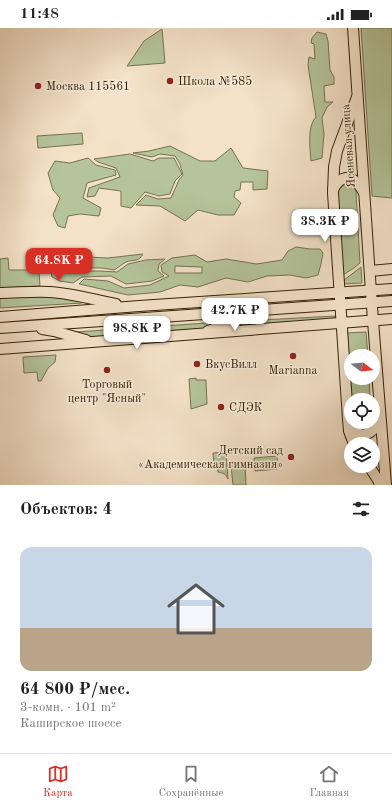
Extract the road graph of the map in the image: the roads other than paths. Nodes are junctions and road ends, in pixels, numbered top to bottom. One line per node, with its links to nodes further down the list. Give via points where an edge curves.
1 (353, 28): 2 (main road, Ясеневая улица)
2 (358, 93): 3 (main road, Ясеневая улица, via 337,151); 4 (main road, Ясеневая улица)
3 (333, 193): 4 (main road, via 337,183 346,177 356,181); 9 (main road, Ясеневая улица)
4 (364, 193): 6 (main road, Ясеневая улица)
5 (392, 269): 6 (main road)
6 (370, 271): 8 (main road, Ясеневая улица)
7 (392, 289): 8 (main road)
8 (371, 290): 9 (main road); 12 (main road, Ясеневая улица)
9 (339, 292): 13 (main road, Ясеневая улица); 14 (main road)
10 (0, 293): 14 (main road, via 51,292)
11 (392, 301): 12 (main road)
12 (372, 302): 13 (main road); 18 (main road, Ясеневая улица)
13 (340, 304): 15 (main road); 19 (main road, Ясеневая улица)
14 (130, 307): 16 (main road)
15 (266, 309): 20 (main road); 22 (main road)
16 (0, 317)
17 (392, 319): 18 (main road)
18 (373, 321): 19 (main road); 26 (main road, Ясеневая улица)
19 (341, 324): 22 (main road); 25 (main road, Ясеневая улица)
20 (30, 326): 21 (main road); 23 (main road)
21 (0, 328)
22 (197, 334): 23 (main road)
23 (94, 342): 24 (main road)
24 (0, 349)
25 (346, 393)
26 (378, 393)
27 (380, 414): 32 (main road, Ясеневая улица)
28 (352, 429): 29 (main road, via 360,435 368,434)
29 (373, 429)
30 (374, 473): 31 (main road)
31 (380, 485)
32 (386, 485)

